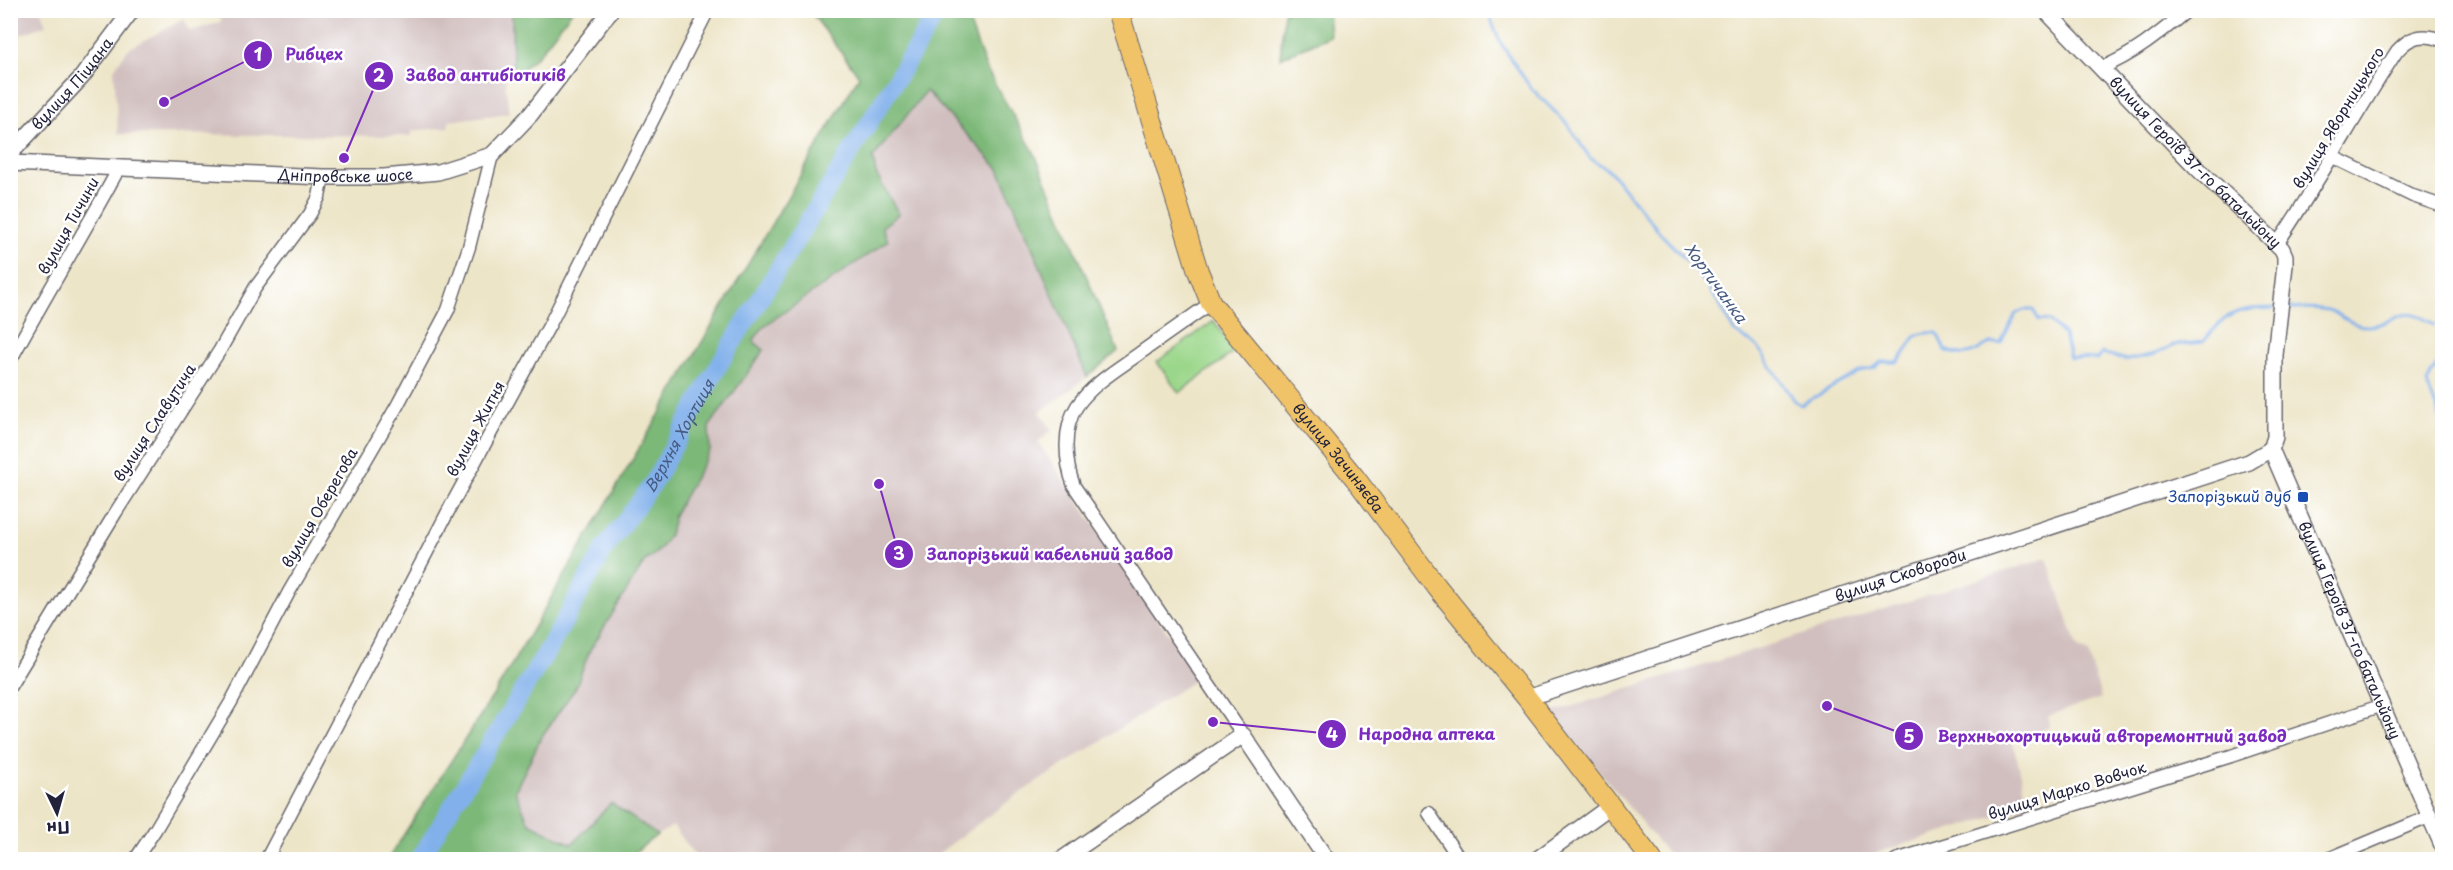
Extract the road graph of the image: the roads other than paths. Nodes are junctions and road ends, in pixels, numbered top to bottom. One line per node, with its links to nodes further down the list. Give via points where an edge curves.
1 (132, 10): 9 (street, вулиця Піщана, via 81,78)
2 (611, 10): 10 (street, Дніпровське шосе, via 531,114)
3 (708, 10): 29 (street, вулиця Житня, via 549,326)
4 (1118, 10): 17 (main road, вулиця Зачиняєва)
5 (2045, 10): 8 (street, вулиця Героїв 37-го батальйону)
6 (2188, 10): 8 (street, via 2147,45)
7 (2442, 40): 11 (street, вулиця Яворницького, via 2426,35 2403,44)
8 (2102, 68): 16 (street, вулиця Героїв 37-го батальйону, via 2197,168)
9 (10, 154)
10 (492, 155): 14 (street, Дніпровське шосе, via 438,172 409,176); 28 (street, вулиця Оберегова, via 448,310 231,702)
11 (2331, 156): 15 (street); 16 (street, вулиця Яворницького)
12 (10, 163): 13 (street, Дніпровське шосе)
13 (119, 168): 14 (street, Дніпровське шосе); 18 (street, вулиця Тичини)
14 (323, 177): 20 (street, вулиця Славутича, via 310,214 255,288)
15 (2442, 206)
16 (2277, 244): 19 (street, вулиця Героїв 37-го батальйону, via 2285,256)
17 (1211, 303): 21 (main road, вулиця Зачиняєва, via 1355,478); 23 (street, via 1099,382 1077,407 1066,446 1074,486)
18 (10, 361)
19 (2271, 449): 21 (street, вулиця Сковороди, via 2249,462); 22 (street, вулиця Героїв 37-го батальйону)
20 (10, 686)
21 (1527, 698): 24 (main road, вулиця Зачиняєва)
22 (2383, 705): 26 (street, вулиця Героїв 37-го батальйону); 35 (street, вулиця Марко Вовчок)
23 (1243, 735): 30 (street); 31 (street)
24 (1609, 807): 33 (street); 34 (main road, вулиця Зачиняєва)
25 (1429, 813): 32 (street)
26 (2431, 816): 27 (street, вулиця Героїв 37-го батальйону); 36 (street)
27 (2442, 845)
28 (135, 860)
29 (266, 860)
30 (1061, 860)
31 (1327, 860)
32 (1460, 860)
33 (1536, 860)
34 (1652, 860)
35 (1896, 860)
36 (2326, 860)

